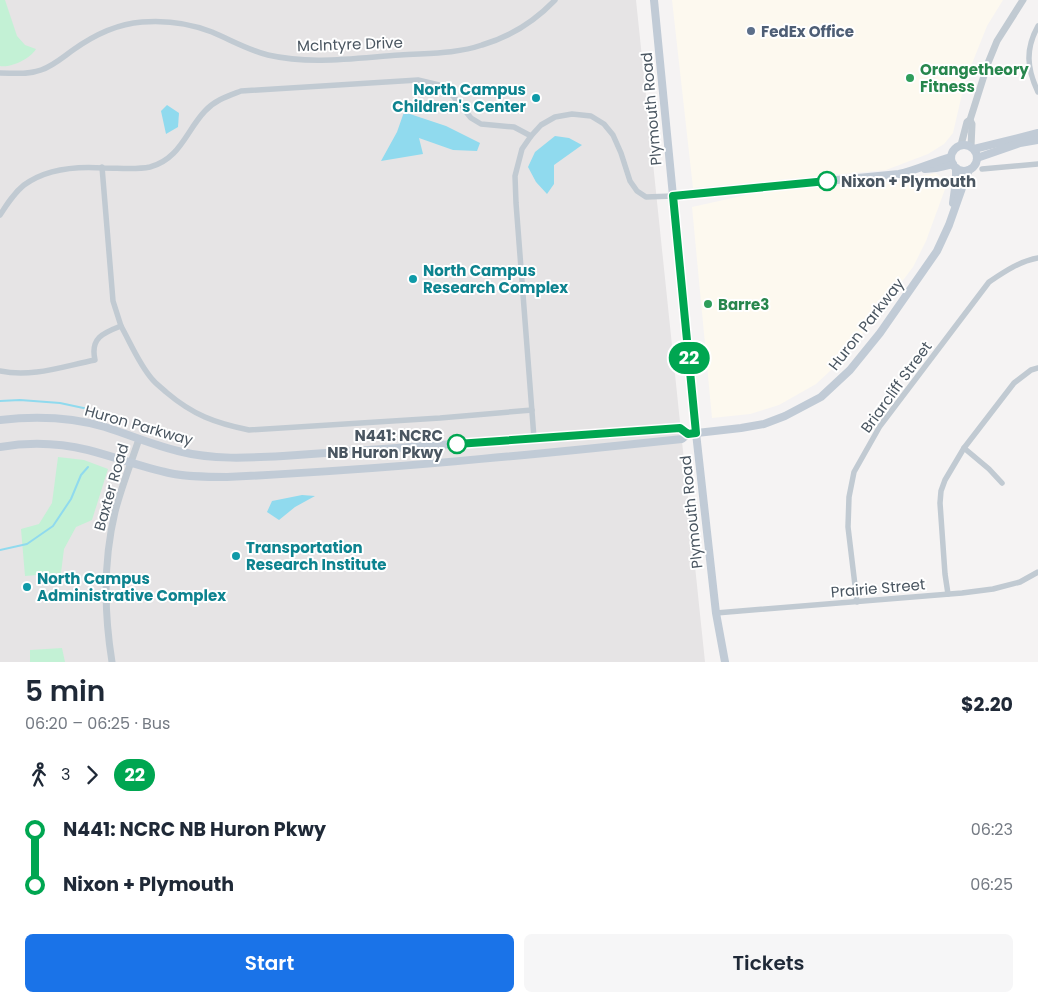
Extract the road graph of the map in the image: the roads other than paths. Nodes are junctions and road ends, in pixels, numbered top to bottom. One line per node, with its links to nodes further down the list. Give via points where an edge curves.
1 (555, 0): 5 (street, McIntyre Drive, via 533,20 502,38 473,48 451,51 298,60 249,49 196,26 157,21 129,24 98,34 41,70 24,74)
2 (654, 0): 19 (main road, Plymouth Road)
3 (1023, 0): 7 (street, via 997,41)
4 (1038, 26): 6 (street, via 1029,51 1029,67)
5 (0, 73)
6 (1038, 92)
7 (970, 120): 11 (street); 12 (street)
8 (1038, 133): 12 (main road)
9 (531, 136): 16 (street, via 514,127 481,124 439,85 418,80 241,91 222,98 206,110 178,150 166,161 135,169); 19 (street, via 555,117 572,114 590,116 604,124 613,135 637,191 646,197); 26 (street, via 522,148 515,176)
10 (1038, 140): 13 (main road)
11 (961, 145): 12 (main road); 14 (main road, via 954,149)
12 (972, 148): 13 (main road)
13 (977, 158): 18 (main road, via 975,165)
14 (953, 163): 18 (main road, via 964,171); 19 (main road, via 940,160 899,174); 21 (main road, Huron Parkway, via 956,181)
15 (1038, 164): 17 (street)
16 (102, 167): 20 (street, via 64,168 42,175 24,185); 23 (street, via 113,300)
17 (982, 169)
18 (968, 170): 21 (main road, Huron Parkway)
19 (673, 196): 28 (main road, Plymouth Road)
20 (0, 215)
21 (951, 219): 28 (main road, Huron Parkway, via 938,251 880,334 850,370 821,397 764,424)
22 (1038, 258): 41 (street, Briarcliff Street, via 1028,260 989,282 880,426 854,472 848,527)
23 (121, 326): 25 (street, via 98,338 93,352 95,360 28,373); 26 (street, via 152,379 180,404 200,416 249,430)
24 (1038, 368): 33 (street, via 1014,383)
25 (0, 371)
26 (532, 410): 30 (street)
27 (0, 420): 31 (main road, Huron Parkway, via 63,419 104,427)
28 (696, 433): 29 (main road, Huron Parkway); 42 (main road, Plymouth Road)
29 (688, 434): 30 (main road, Huron Parkway, via 680,428); 35 (main road, Huron Parkway, via 682,438)
30 (534, 438): 34 (main road, Huron Parkway); 35 (main road, via 532,448)
31 (139, 439): 34 (main road, Huron Parkway, via 215,458); 36 (street, Baxter Road)
32 (0, 447): 36 (main road, Huron Parkway, via 32,444 65,446)
33 (964, 448): 38 (street); 40 (street, via 941,491)
34 (355, 451): 37 (main road)
35 (526, 454): 37 (main road, Huron Parkway)
36 (131, 463): 37 (main road, Huron Parkway, via 202,477); 43 (street, Baxter Road, via 115,512 107,567 106,611)
37 (356, 469)
38 (1002, 483)
39 (1038, 572): 40 (street, Prairie Street, via 1020,582 993,589)
40 (948, 594): 41 (street, Prairie Street)
41 (857, 602): 42 (street, Prairie Street)
42 (716, 613): 44 (main road, Plymouth Road)
43 (112, 662)
44 (725, 662)

